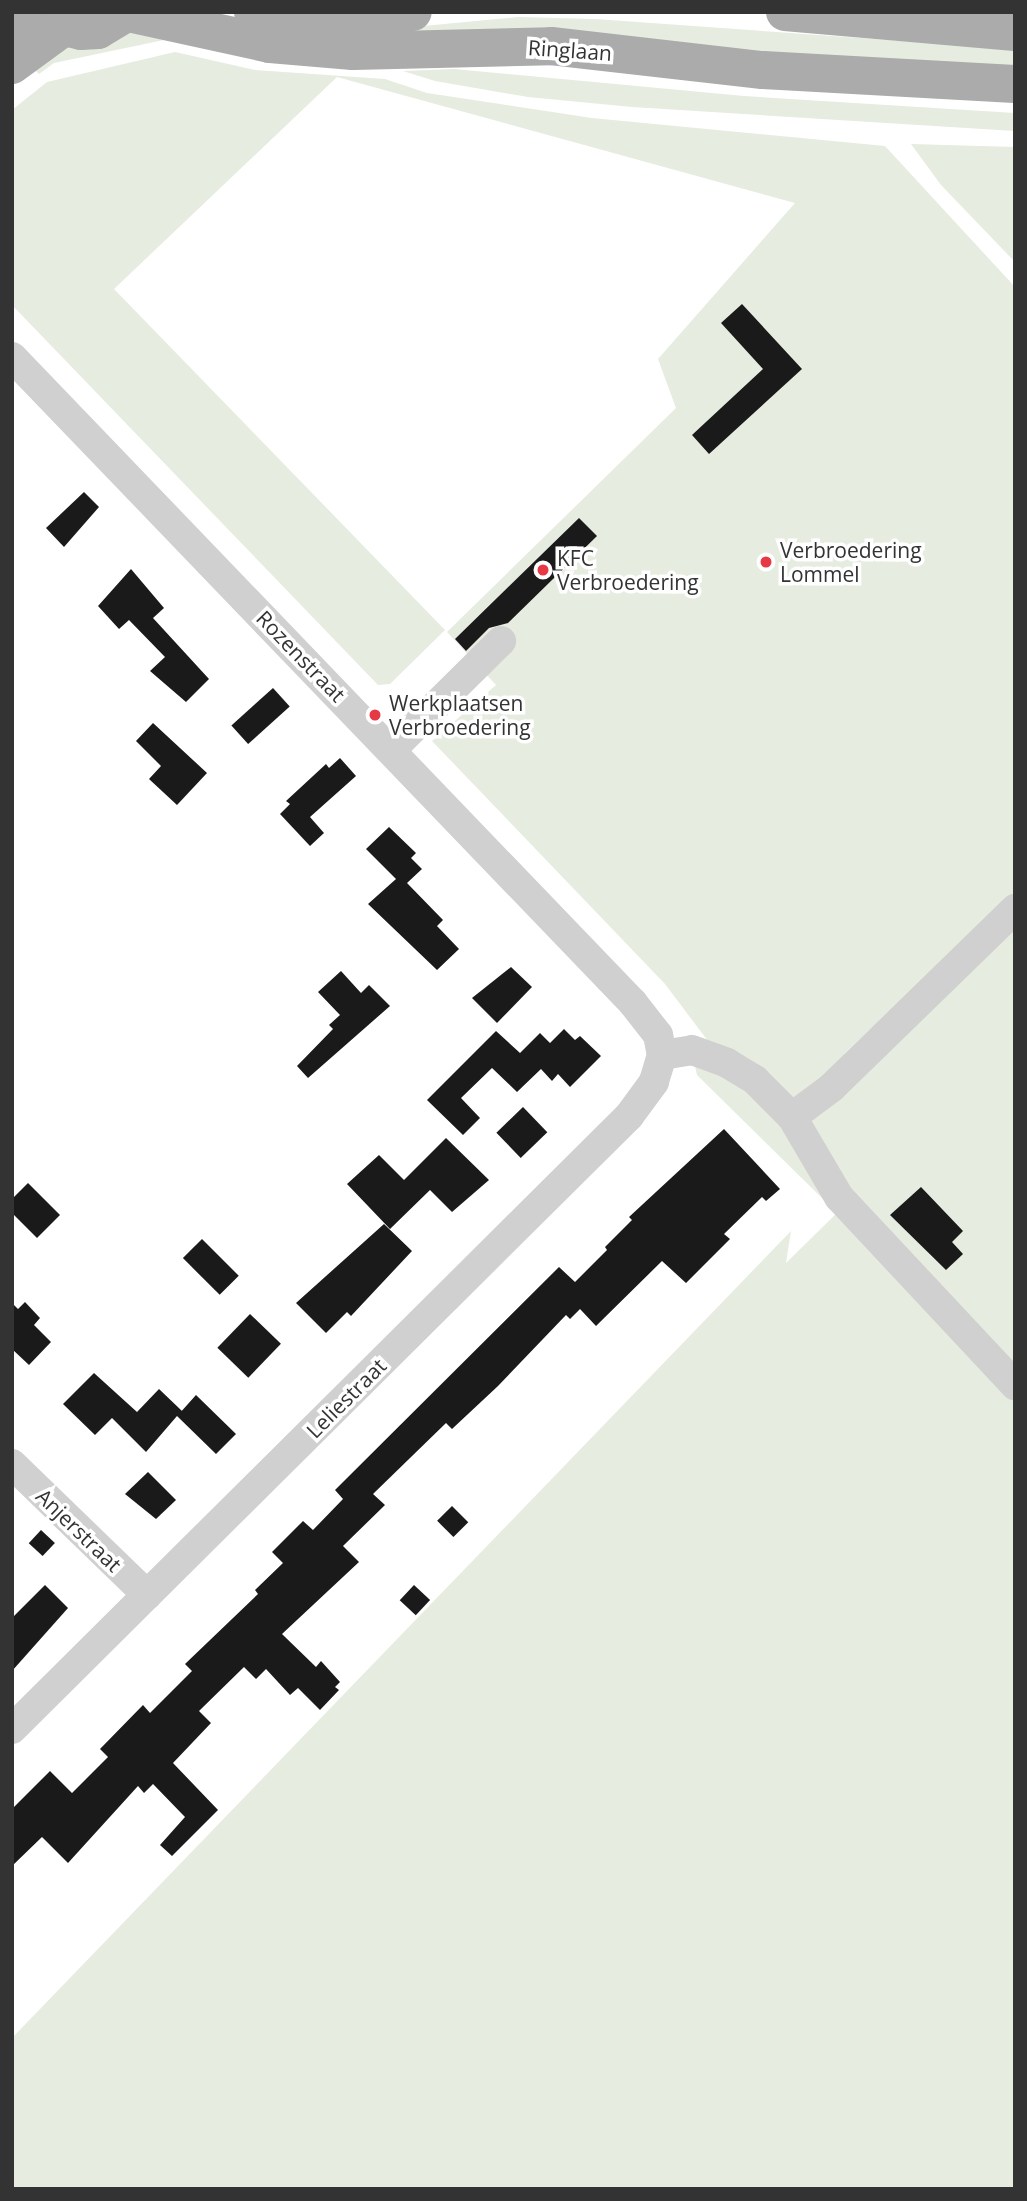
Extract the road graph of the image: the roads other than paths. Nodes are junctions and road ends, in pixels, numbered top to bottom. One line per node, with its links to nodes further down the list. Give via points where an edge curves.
1 (25, 12): 7 (main road)
2 (128, 12): 6 (main road, via 98,30); 10 (main road, Ringlaan, via 270,44 353,51 551,46 763,69)
3 (253, 12): 4 (main road, via 311,20)
4 (413, 12)
5 (785, 12): 8 (main road)
6 (55, 19): 9 (main road)
7 (12, 26)
8 (1015, 32)
9 (12, 65)
10 (1015, 84)
11 (12, 357): 13 (street, Rozenstraat)
12 (501, 641): 13 (street)
13 (391, 750): 15 (street, Rozenstraat, via 633,1003 658,1035)
14 (1015, 909): 16 (street, via 831,1087)
15 (662, 1055): 16 (street, via 692,1050 727,1063 755,1080); 19 (street, Leliestraat, via 654,1082 629,1116)
16 (792, 1117): 17 (street, via 833,1190)
17 (1015, 1385)
18 (12, 1464): 19 (street, Anjerstraat)
19 (147, 1595): 20 (street, Leliestraat)
20 (12, 1730)

